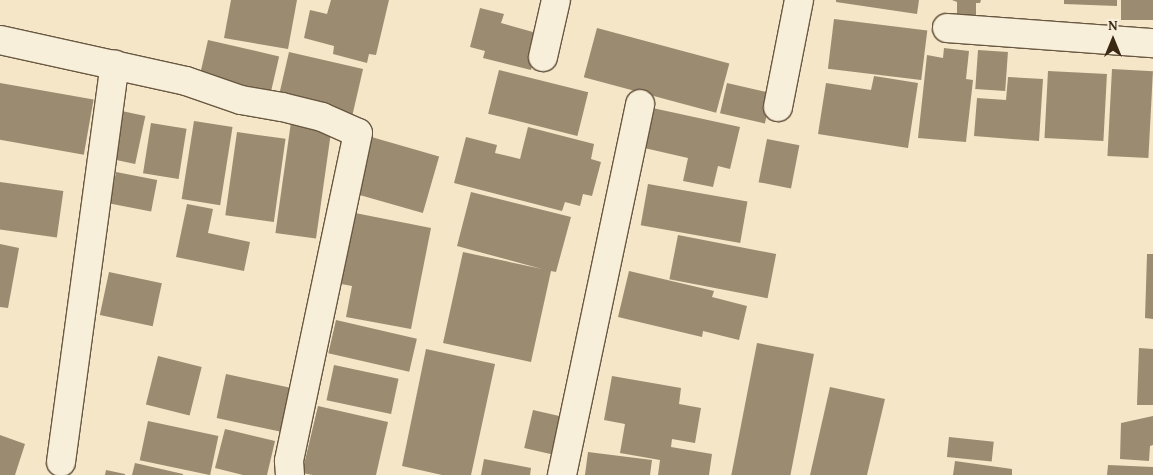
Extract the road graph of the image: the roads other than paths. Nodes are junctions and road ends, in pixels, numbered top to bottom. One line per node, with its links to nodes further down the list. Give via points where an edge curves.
1 (556, 0): 6 (street)
2 (799, 0): 9 (street)
3 (948, 28): 5 (street)
4 (0, 40): 7 (street)
5 (1153, 43)
6 (543, 57)
7 (115, 65): 10 (street); 11 (street, via 186,81 241,100 322,117 358,133 289,461)
8 (640, 104): 12 (street)
9 (778, 107)
10 (61, 462)
11 (290, 475)
12 (562, 475)

